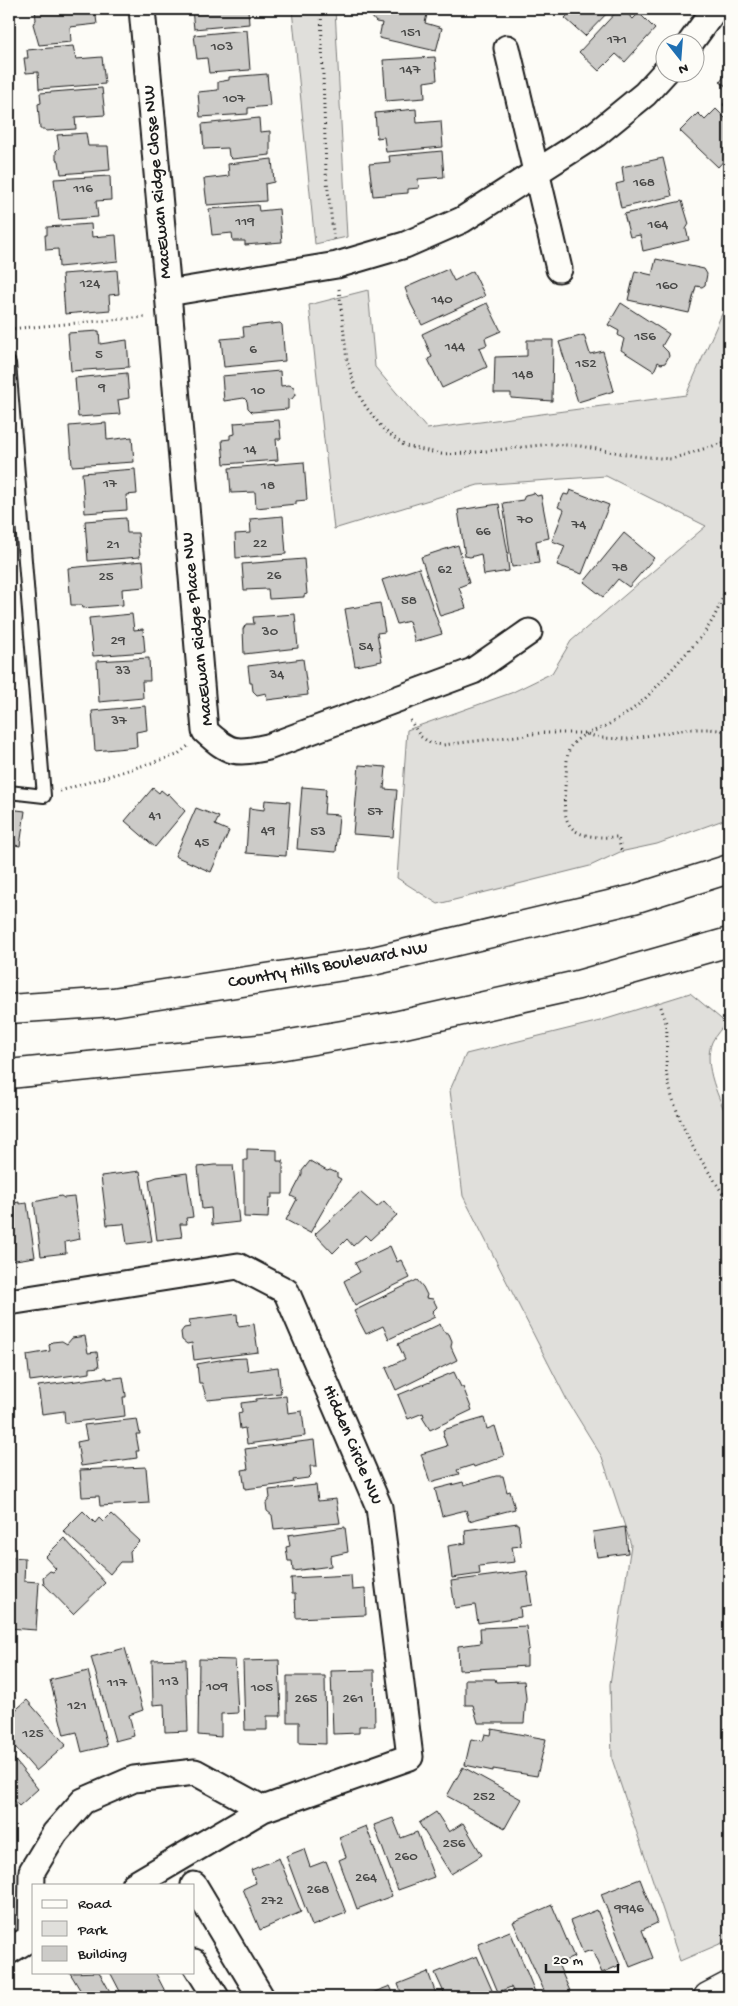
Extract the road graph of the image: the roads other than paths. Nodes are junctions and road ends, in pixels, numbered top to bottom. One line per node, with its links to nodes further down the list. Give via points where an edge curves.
1 (142, 9): 8 (street, MacEwan Ridge Close NW)
2 (715, 9): 3 (street)
3 (698, 32)
4 (507, 48): 6 (street)
5 (656, 82): 6 (street, MacEwan Ridge Close NW, via 596,134)
6 (535, 172): 7 (street); 8 (street, MacEwan Ridge Close NW, via 462,220 405,245 337,265)
7 (559, 269)
8 (169, 304): 10 (street, MacEwan Ridge Place NW, via 205,731 223,747 245,752 268,746 473,671)
9 (9, 363): 11 (lane, via 44,796)
10 (529, 632)
11 (9, 792)
12 (729, 869): 14 (main road, Country Hills Boulevard NW, via 634,899 369,962 113,1002)
13 (729, 942): 15 (main road, via 578,986 395,1026 267,1048)
14 (9, 1009)
15 (9, 1074)
16 (9, 1302): 17 (street, Hidden Circle NW, via 238,1266 286,1291 379,1507 410,1757)
17 (263, 1809): 18 (street, Hidden Circle NW); 22 (street, via 195,1772 134,1779 83,1801 55,1833 32,1871)
18 (179, 1860): 19 (street, Hidden Circle NW); 20 (street)
19 (136, 1884)
20 (193, 1884)
21 (195, 1887): 27 (street)
22 (32, 1936): 23 (street)
23 (9, 1951)
24 (195, 1964): 26 (street)
25 (729, 1986): 28 (main road)
26 (216, 1997)
27 (262, 1997)
28 (708, 1997)

